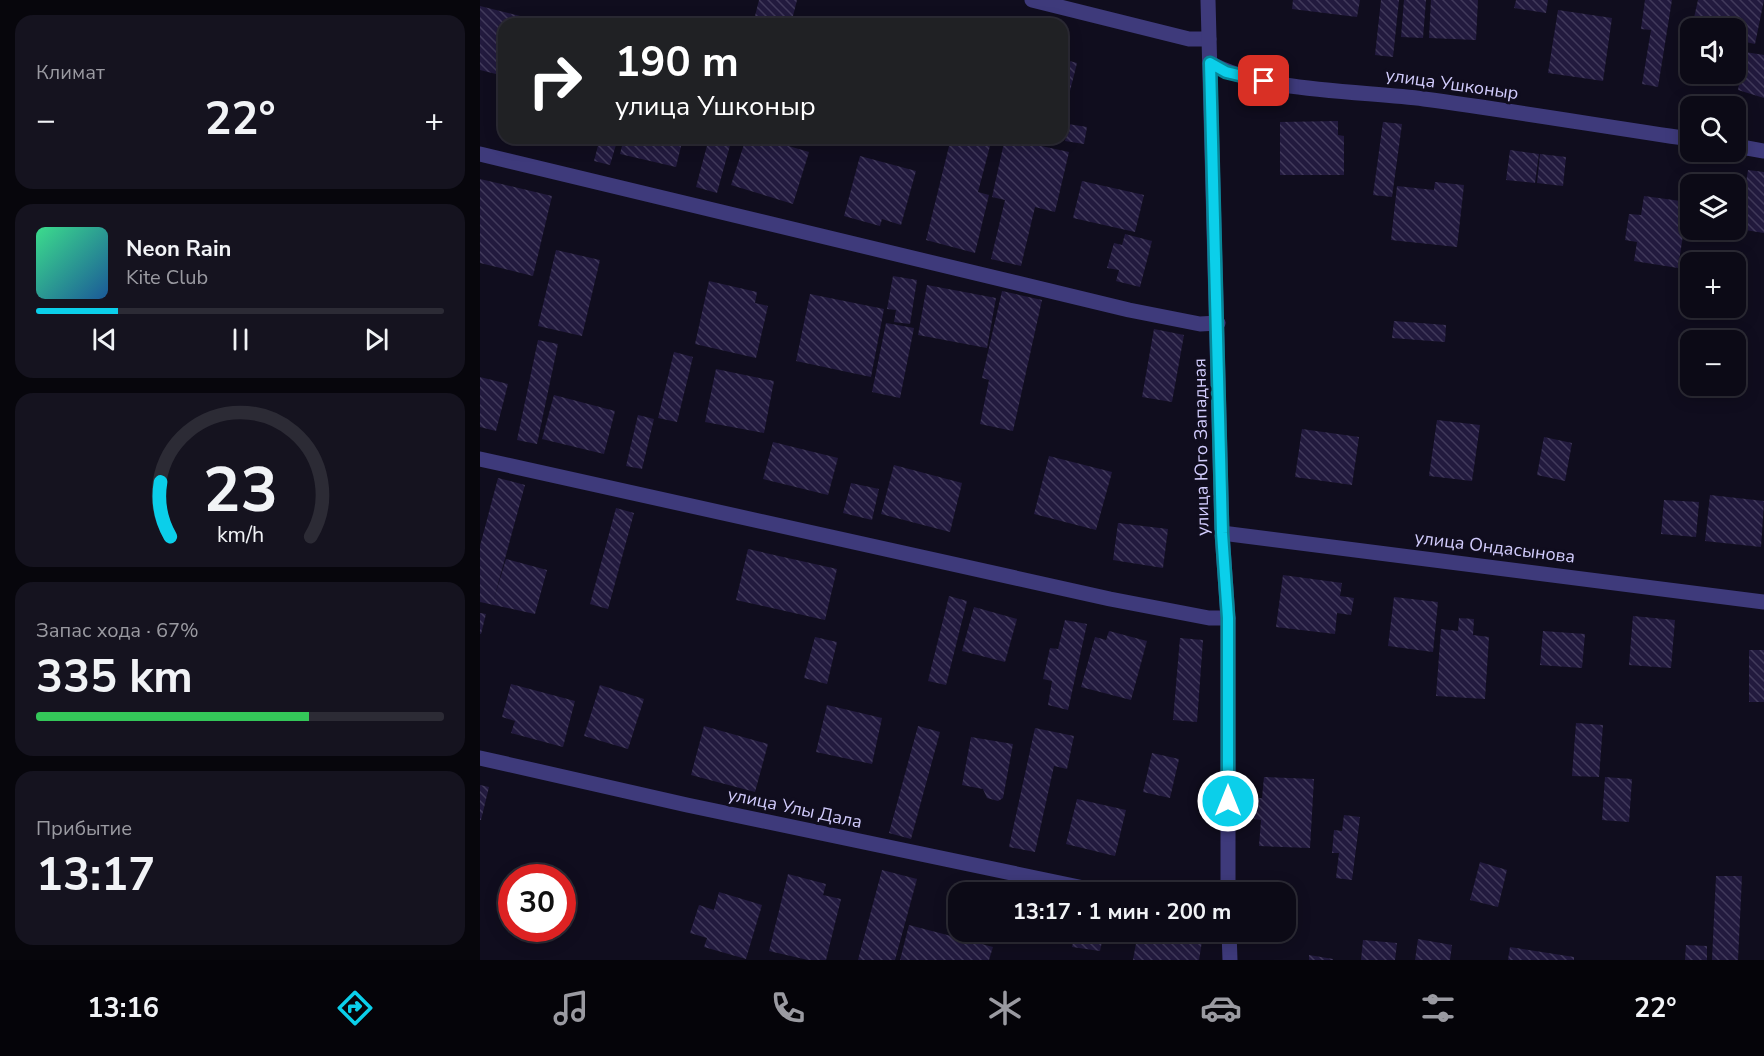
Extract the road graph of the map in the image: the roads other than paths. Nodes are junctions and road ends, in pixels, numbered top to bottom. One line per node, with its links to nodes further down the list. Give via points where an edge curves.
1 (1032, 0): 3 (street, via 1189,39)
2 (1208, 0): 3 (street, улица Юго Западная)
3 (1209, 39): 4 (street, улица Юго Западная)
4 (1210, 63): 5 (street, улица Ушконыр, via 1226,72 1264,81 1423,99); 9 (street, улица Юго Западная)
5 (1680, 138)
6 (1746, 147): 7 (street)
7 (1764, 150)
8 (480, 154): 9 (street, via 1129,310 1200,324)
9 (1218, 323): 11 (street, улица Юго Западная)
10 (480, 459): 13 (street, via 1110,599 1209,618)
11 (1222, 533): 12 (street, улица Ондасынова); 13 (street, улица Юго Западная)
12 (1764, 602)
13 (1228, 618): 16 (street, улица Юго Западная)
14 (480, 758): 15 (street, улица Улы Дала)
15 (1054, 882)
16 (1228, 882)
17 (1229, 942): 18 (street)
18 (1230, 960)

